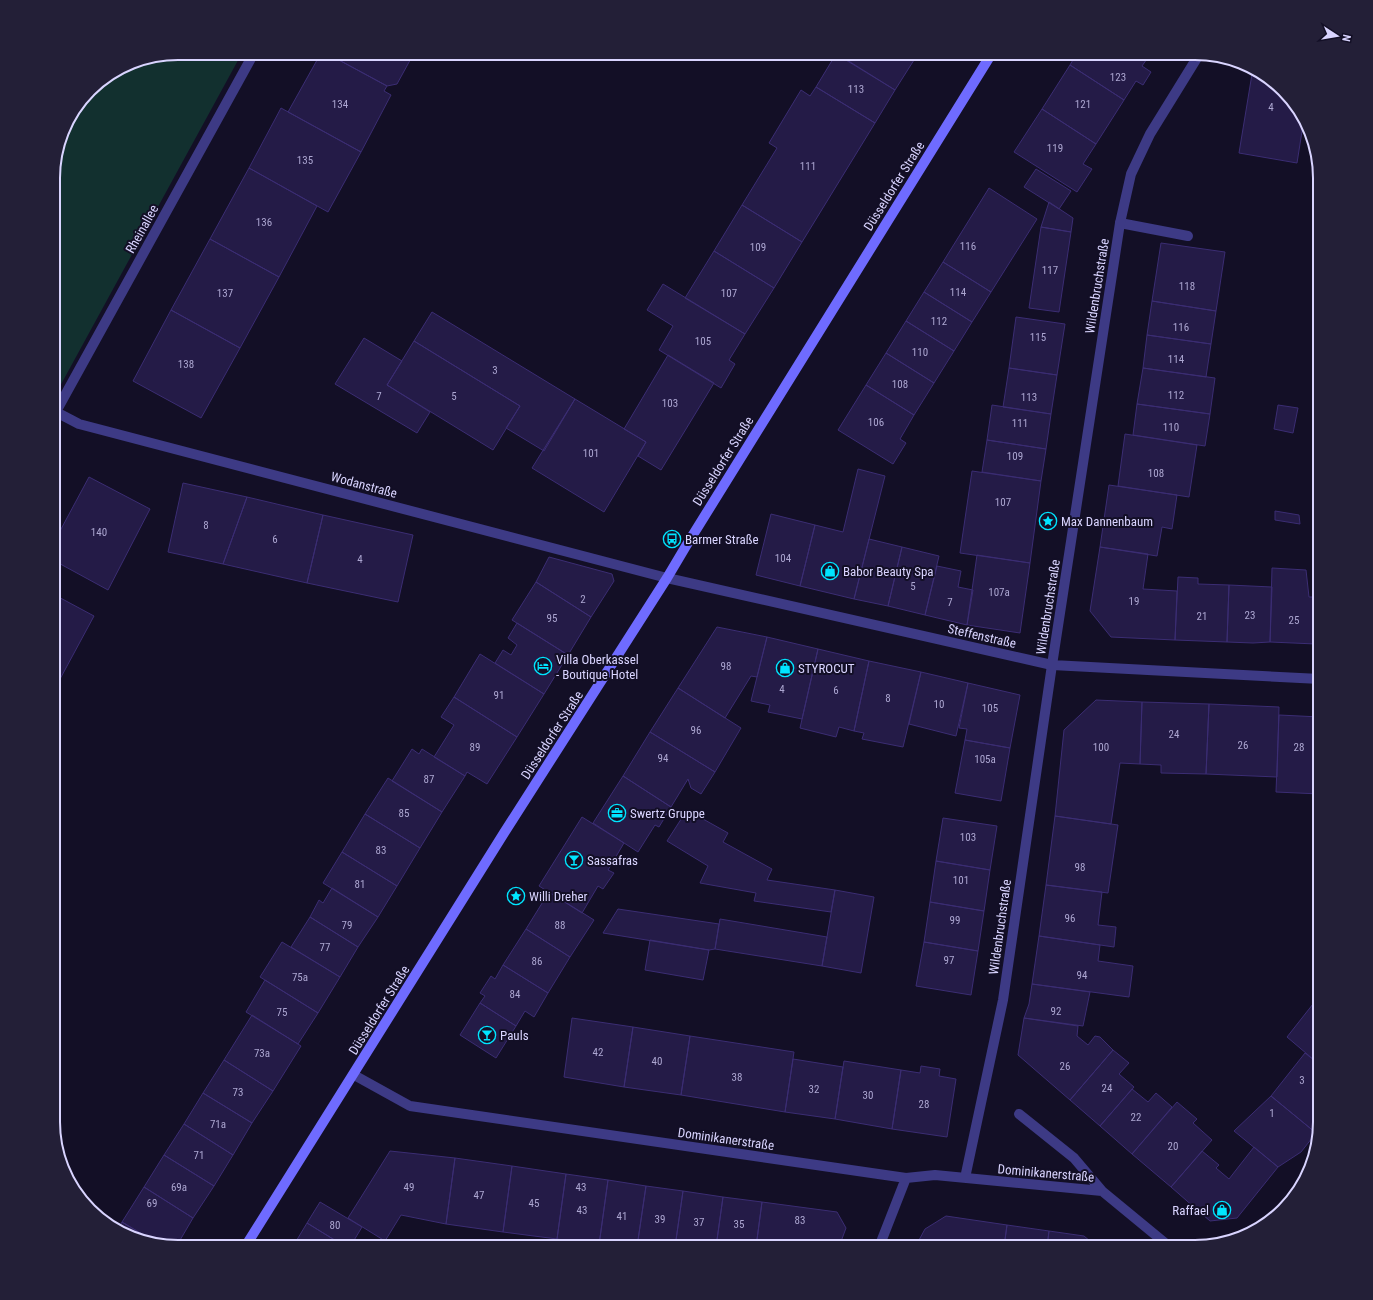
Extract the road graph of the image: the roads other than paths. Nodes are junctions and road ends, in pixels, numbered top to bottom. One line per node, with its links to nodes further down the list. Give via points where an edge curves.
1 (250, 60): 6 (street, Rheinallee)
2 (988, 60): 8 (street, Düsseldorfer Straße)
3 (1195, 60): 4 (street, Wildenbruchstraße, via 1150,134 1131,174)
4 (1120, 224): 5 (street); 9 (street, Wildenbruchstraße)
5 (1188, 236)
6 (60, 405)
7 (60, 416): 8 (street, Wodanstraße, via 79,424)
8 (667, 578): 9 (street, Steffenstraße); 11 (street, Düsseldorfer Straße, via 504,833)
9 (1052, 665): 10 (street, Steffenstraße); 14 (street, Wildenbruchstraße, via 1003,1000)
10 (1313, 679)
11 (354, 1075): 13 (street, Dominikanerstraße, via 410,1106); 16 (street, Düsseldorfer Straße)
12 (1019, 1114): 15 (street, Dominikanerstraße, via 1074,1158)
13 (906, 1178): 14 (street, Dominikanerstraße, via 936,1174); 17 (street)
14 (965, 1178): 15 (street, Dominikanerstraße)
15 (1102, 1191): 18 (street, Dominikanerstraße)
16 (249, 1240)
17 (882, 1240)
18 (1162, 1240)

